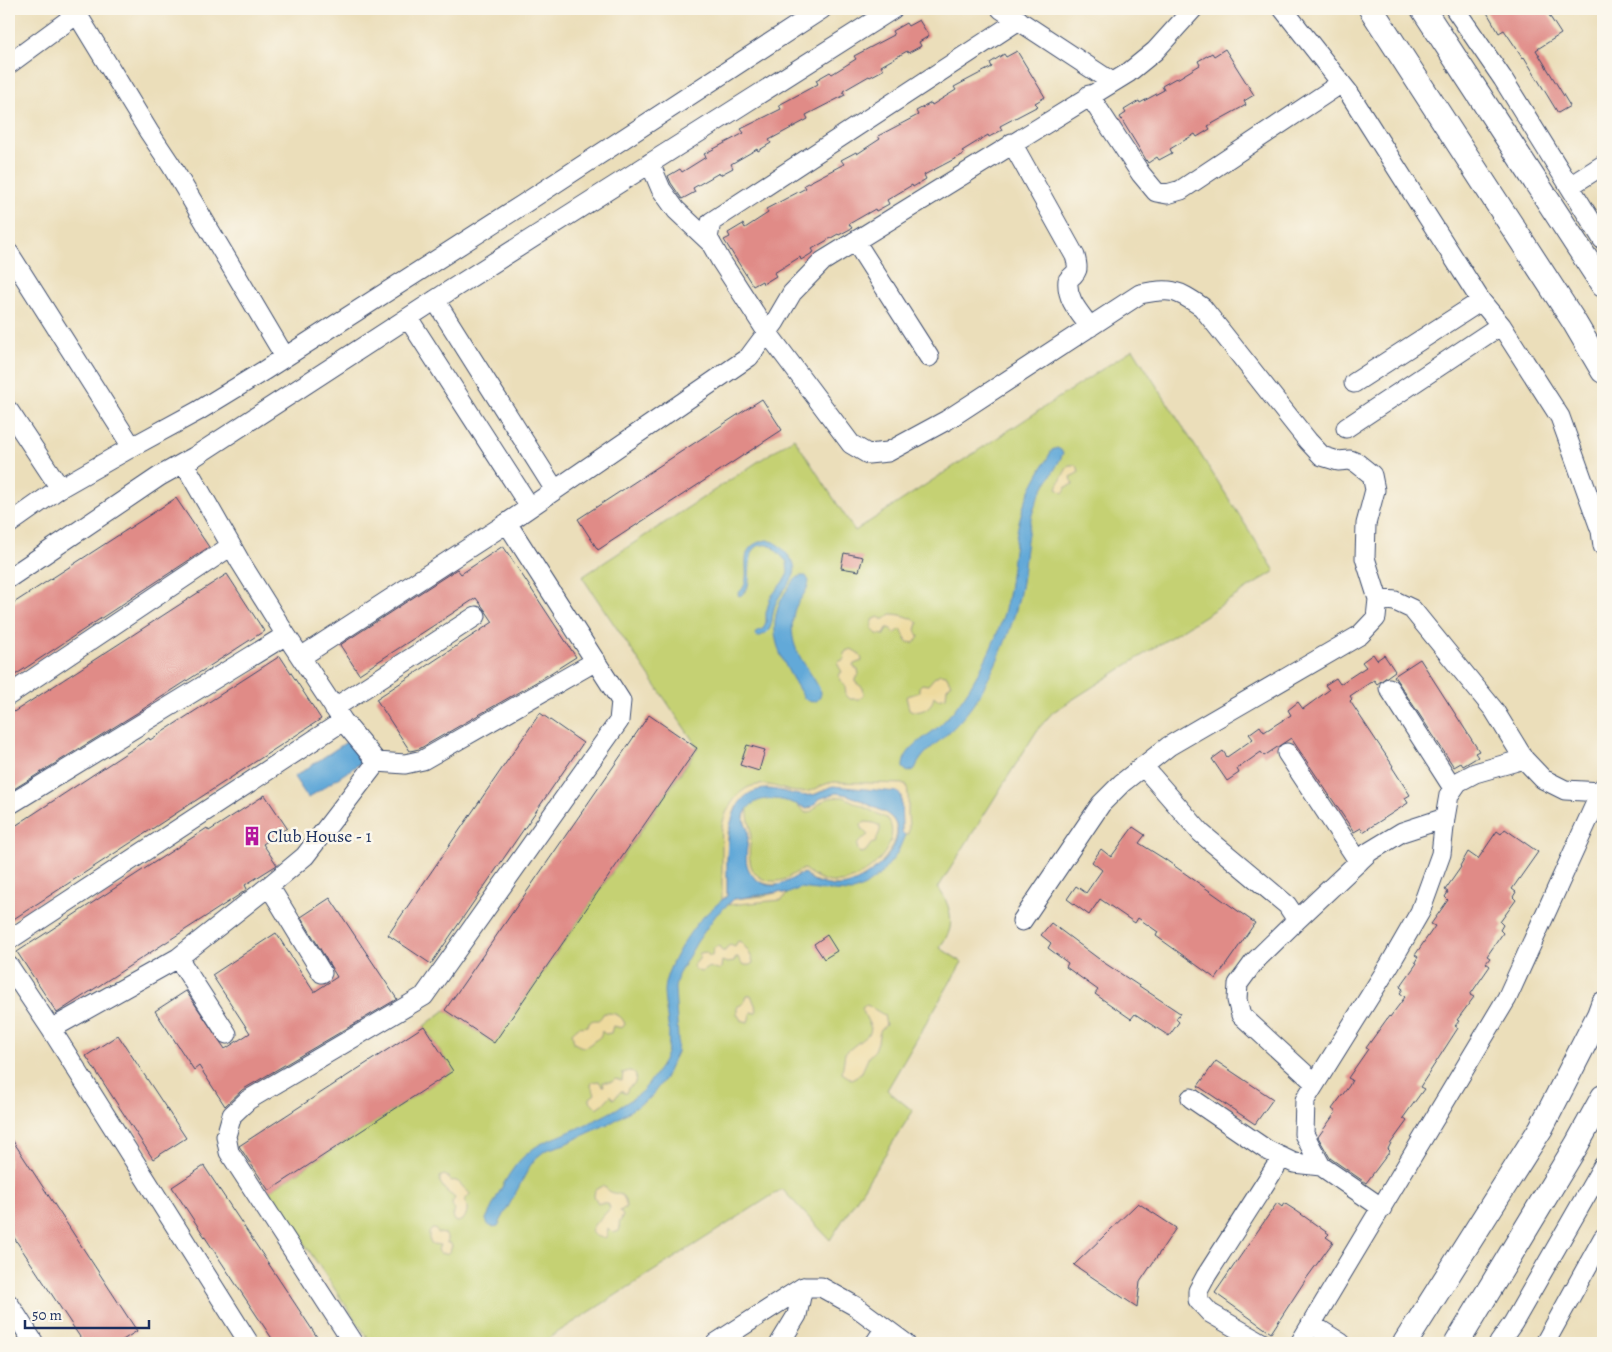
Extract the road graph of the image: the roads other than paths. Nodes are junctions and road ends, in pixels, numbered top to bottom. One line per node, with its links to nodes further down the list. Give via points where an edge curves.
1 (822, 9): 30 (street)
2 (894, 9): 16 (street)
3 (1001, 9): 10 (street)
4 (1193, 9): 12 (street, via 1154,51)
5 (1283, 9): 13 (street)
6 (1371, 9): 32 (street)
7 (1423, 9): 23 (street)
8 (1455, 9): 18 (street)
9 (76, 12): 11 (street); 30 (street)
10 (1019, 20): 12 (street); 21 (street, via 711,222 708,238)
11 (9, 64)
12 (1112, 82): 14 (street)
13 (1340, 84): 14 (street, via 1181,190 1167,194 1156,192 1142,174); 25 (street, via 1350,94)
14 (1090, 95): 15 (street)
15 (1012, 143): 20 (street); 28 (street, via 1075,256 1077,272 1068,280 1067,291)
16 (650, 164): 21 (street, via 661,189 676,210); 24 (street)
17 (1603, 165): 18 (street)
18 (1570, 186): 19 (street)
19 (1603, 240)
20 (855, 241): 29 (street, via 817,267 792,293); 31 (street)
21 (711, 243): 29 (street)
22 (9, 253): 38 (street)
23 (1603, 285)
24 (435, 300): 26 (street); 35 (street)
25 (1480, 301): 27 (street); 33 (street)
26 (408, 318): 37 (street); 39 (street)
27 (1501, 325): 36 (street); 46 (street, via 1560,417 1601,531)
28 (1090, 327): 29 (street, via 948,420 888,452 868,454 851,444); 48 (street, via 1140,294 1162,290 1183,294 1202,307 1322,456 1338,461 1350,460 1372,475 1375,490 1366,524 1365,558)
29 (767, 332): 41 (street, via 749,357)
30 (284, 357): 38 (street, via 198,411)
31 (928, 358)
32 (1603, 371)
33 (1354, 383)
34 (11, 418): 40 (street)
35 (509, 418): 37 (street); 41 (street)
36 (1346, 428)
37 (483, 434): 42 (street)
38 (132, 447): 40 (street)
39 (184, 463): 45 (street); 47 (street)
40 (60, 488): 44 (street)
41 (555, 490): 42 (street)
42 (530, 508): 43 (street)
43 (507, 523): 51 (street); 52 (street)
44 (9, 524)
45 (231, 546): 50 (street); 54 (street)
46 (1603, 546)
47 (9, 578)
48 (1378, 599): 57 (street, via 1412,608 1494,710); 59 (street, via 1376,618 1360,635 1169,746)
49 (476, 616): 55 (street)
50 (286, 635): 51 (street); 62 (street)
51 (301, 657): 55 (street)
52 (596, 661): 58 (street, via 423,760 405,764); 89 (street, via 621,701 619,721 424,996 248,1100 232,1114 226,1136 229,1152)
53 (1389, 688): 60 (street)
54 (9, 695)
55 (338, 714): 58 (street); 68 (street)
56 (1287, 753): 64 (street)
57 (1524, 759): 60 (street, via 1475,773); 61 (street, via 1543,779 1565,790)
58 (377, 762): 65 (street, via 305,856)
59 (1143, 766): 66 (street, via 1201,833 1287,905); 67 (street, via 1101,804)
60 (1453, 788): 63 (street)
61 (1602, 789): 81 (street, via 1507,998)
62 (9, 805)
63 (1445, 818): 64 (street, via 1402,832); 75 (street, via 1441,854 1420,912)
64 (1359, 862): 66 (street)
65 (269, 886): 69 (street); 71 (street)
66 (1296, 920): 75 (street, via 1254,962 1238,984 1237,1000 1242,1014)
67 (1022, 921)
68 (9, 940)
69 (178, 958): 73 (street); 74 (street)
70 (9, 966): 73 (street)
71 (322, 973)
72 (1603, 1004): 96 (street, via 1541,1128)
73 (51, 1029): 88 (street)
74 (227, 1034)
75 (1316, 1083): 79 (street, via 1305,1100 1304,1134)
76 (1603, 1097): 97 (street)
77 (1191, 1098): 78 (street)
78 (1282, 1157): 79 (street, via 1294,1163); 93 (street, via 1198,1291 1198,1300 1210,1313)
79 (1321, 1166): 81 (street)
80 (1603, 1166): 98 (street)
81 (1382, 1208): 85 (street)
82 (1603, 1238): 99 (street)
83 (803, 1287): 86 (street, via 821,1287 856,1306); 90 (street); 91 (street, via 797,1315)
84 (9, 1304): 87 (street)
85 (1311, 1324): 94 (street); 95 (street)
86 (880, 1336): 92 (street)
87 (34, 1343)
88 (249, 1343)
89 (352, 1343)
90 (716, 1343)
91 (780, 1343)
92 (905, 1343)
93 (1262, 1343)
94 (1300, 1343)
95 (1341, 1343)
96 (1405, 1343)
97 (1457, 1343)
98 (1499, 1343)
99 (1545, 1343)

